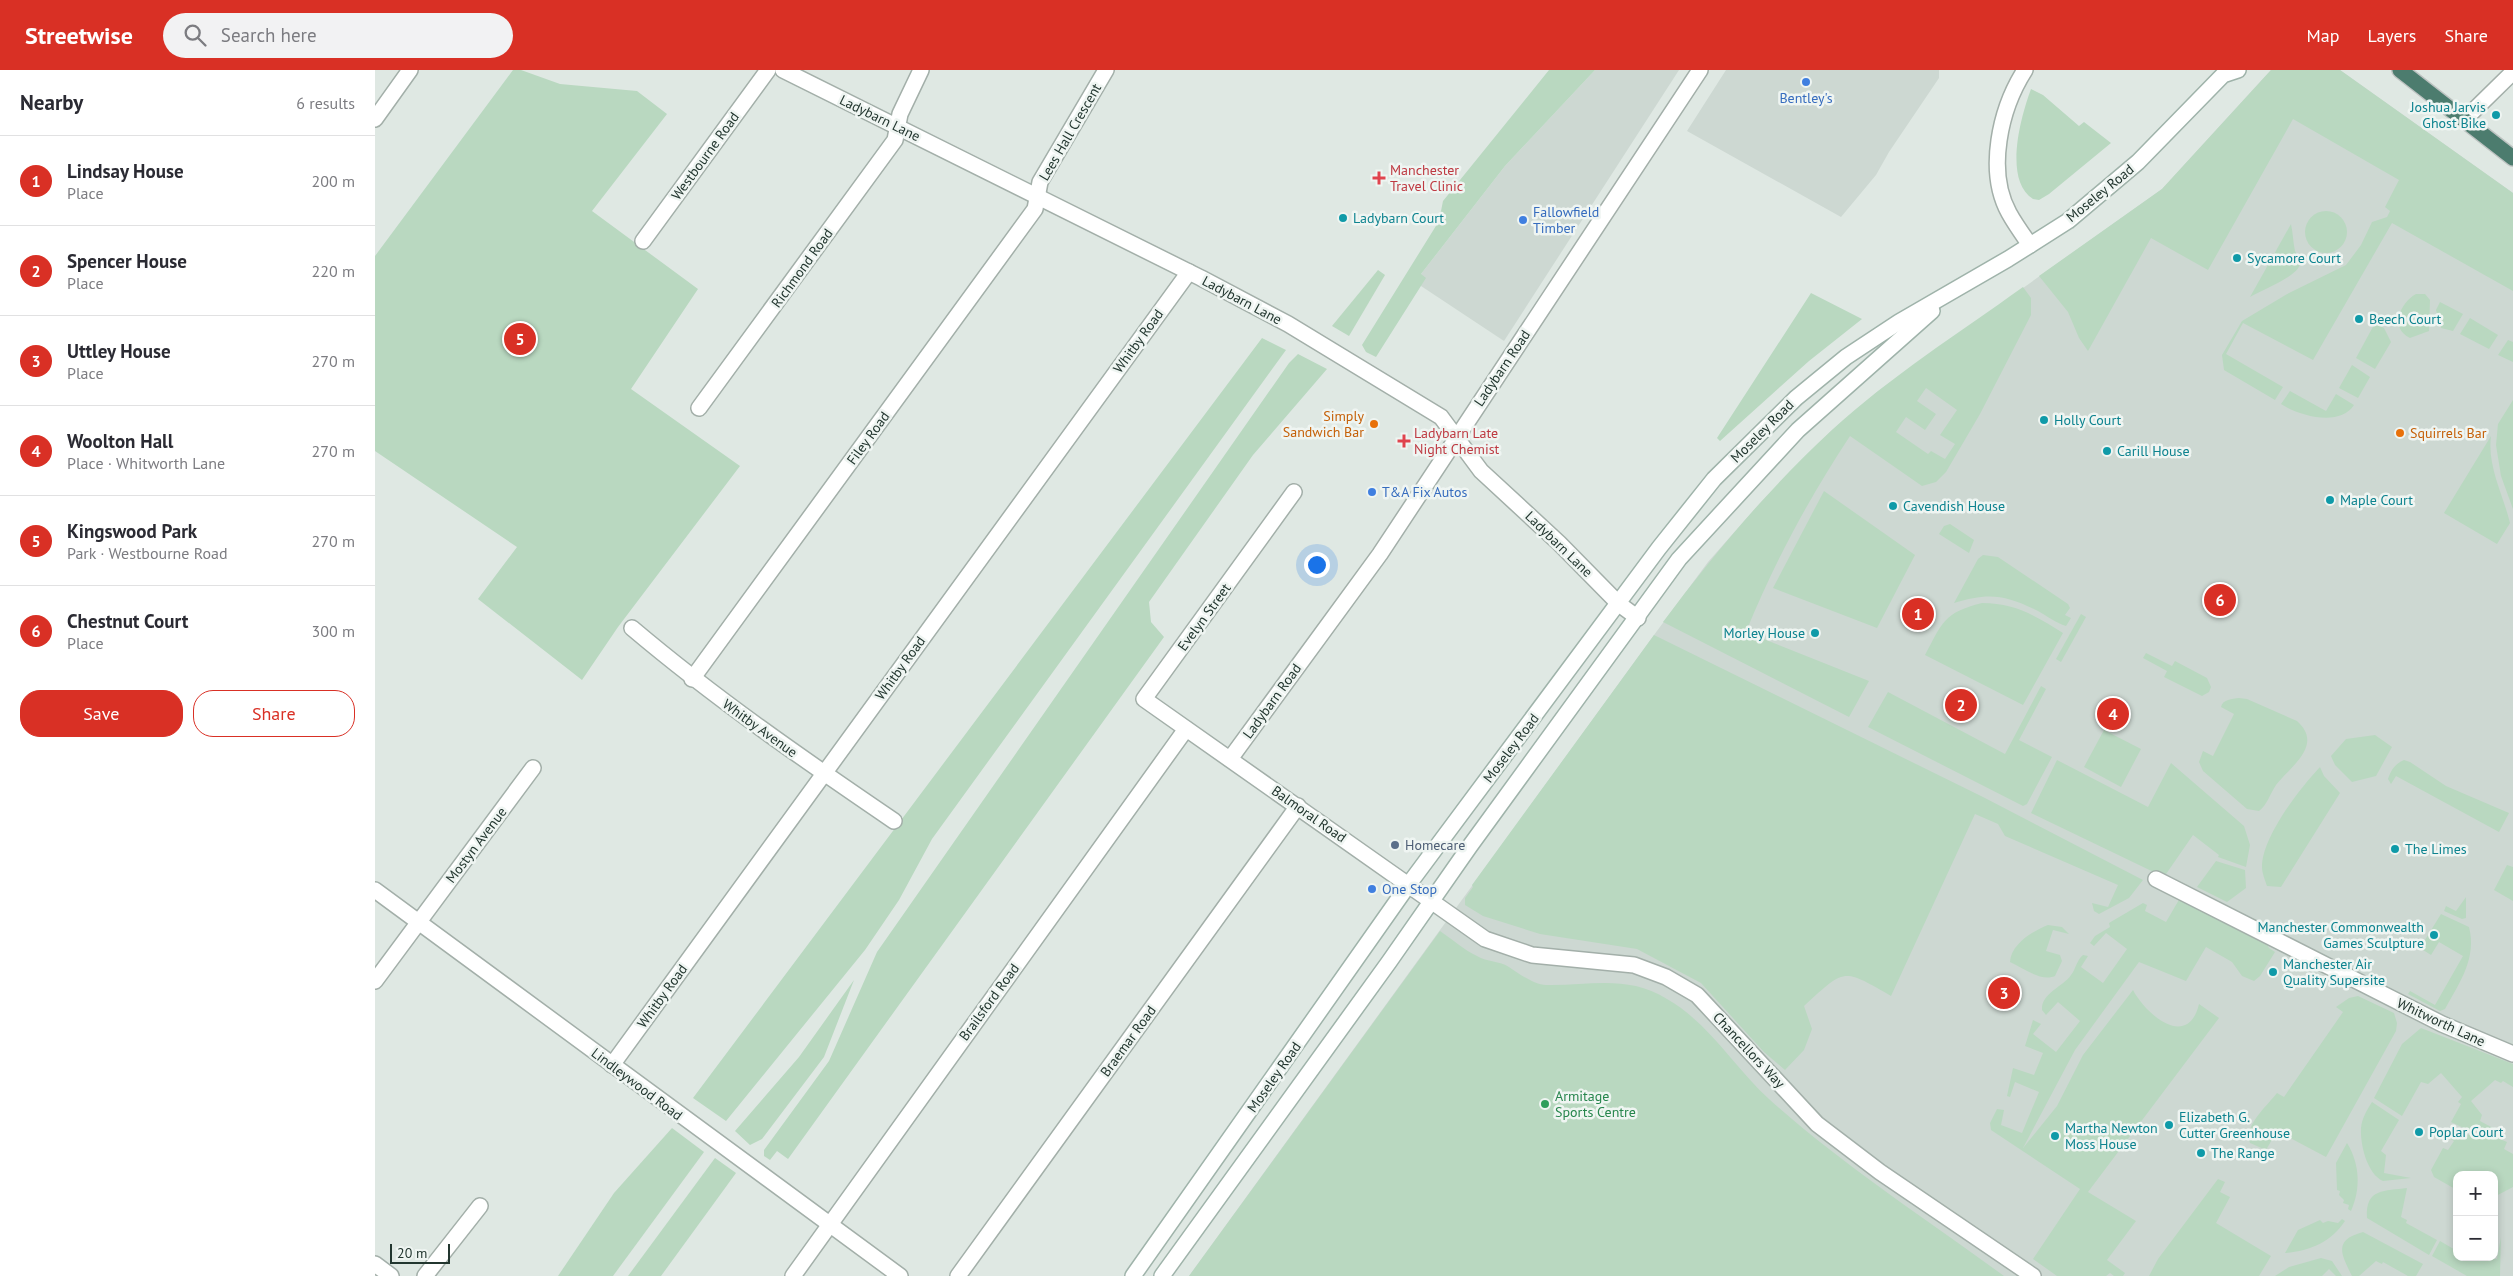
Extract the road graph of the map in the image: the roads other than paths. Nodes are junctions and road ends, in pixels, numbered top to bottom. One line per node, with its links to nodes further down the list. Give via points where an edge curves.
1 (410, 70): 12 (street)
2 (768, 70): 17 (street, Westbourne Road)
3 (921, 70): 14 (street, Richmond Road)
4 (1106, 70): 16 (street, Lees Hall Crescent, via 1040,182)
5 (1700, 70): 22 (street, Ladybarn Road)
6 (2025, 70): 18 (street, via 2008,105 2000,133 1998,168 2008,212)
7 (2238, 70): 11 (street, Moseley Road)
8 (2400, 70): 13 (highway)
9 (786, 71): 14 (street, Ladybarn Lane)
10 (2513, 72): 13 (street)
11 (2223, 73): 18 (street, Moseley Road, via 2139,162 2068,221)
12 (375, 119)
13 (2465, 120): 15 (highway)
14 (896, 126): 16 (street, Ladybarn Lane); 21 (street, Richmond Road, via 895,140)
15 (2513, 158)
16 (1037, 195): 19 (street, Ladybarn Lane); 27 (street, Filey Road, via 1035,209)
17 (643, 241)
18 (2030, 245): 20 (street, Moseley Road)
19 (1189, 272): 22 (street, Ladybarn Lane, via 1288,324 1441,417); 31 (street, Whitby Road)
20 (1958, 288): 24 (street, Moseley Road, via 1846,357 1777,415 1714,479); 25 (street, Moseley Road, via 1798,430 1679,560)
21 (699, 408)
22 (1456, 436): 24 (street, Ladybarn Lane, via 1481,471); 29 (street, Ladybarn Road, via 1380,554)
23 (1294, 492): 28 (street, Evelyn Street, via 1144,699)
24 (1619, 604): 25 (street, Ladybarn Lane); 35 (street, Moseley Road)
25 (1638, 618): 37 (street, Moseley Road)
26 (632, 628): 27 (street, Whitby Avenue)
27 (693, 679): 31 (street, Whitby Avenue)
28 (1187, 729): 29 (street, Balmoral Road); 43 (street, Brailsford Road)
29 (1230, 759): 32 (street, Balmoral Road)
30 (533, 768): 38 (street, Mostyn Avenue)
31 (824, 774): 33 (street, Whitby Avenue); 41 (street, Whitby Road)
32 (1298, 806): 35 (street, Balmoral Road); 49 (street, Braemar Road)
33 (894, 821)
34 (2156, 879): 40 (street, Whitworth Lane, via 2442,1024)
35 (1409, 884): 37 (street, Balmoral Road); 50 (street, Moseley Road)
36 (375, 890): 38 (street, Lindleywood Road)
37 (1431, 901): 51 (street, Moseley Road); 52 (street, Chancellors Way, via 1485,939 1518,951 1634,965 1666,977 1697,995 1817,1124 1880,1172)
38 (419, 922): 39 (street, Mostyn Avenue); 41 (street, Lindleywood Road)
39 (375, 981)
40 (2513, 1054)
41 (612, 1064): 43 (street, Lindleywood Road)
42 (479, 1206): 46 (street)
43 (829, 1224): 47 (street, Brailsford Road); 48 (street, Lindleywood Road)
44 (375, 1264): 45 (street)
45 (391, 1276)
46 (425, 1276)
47 (793, 1276)
48 (900, 1276)
49 (958, 1276)
50 (1133, 1276)
51 (1162, 1276)
52 (2033, 1276)

